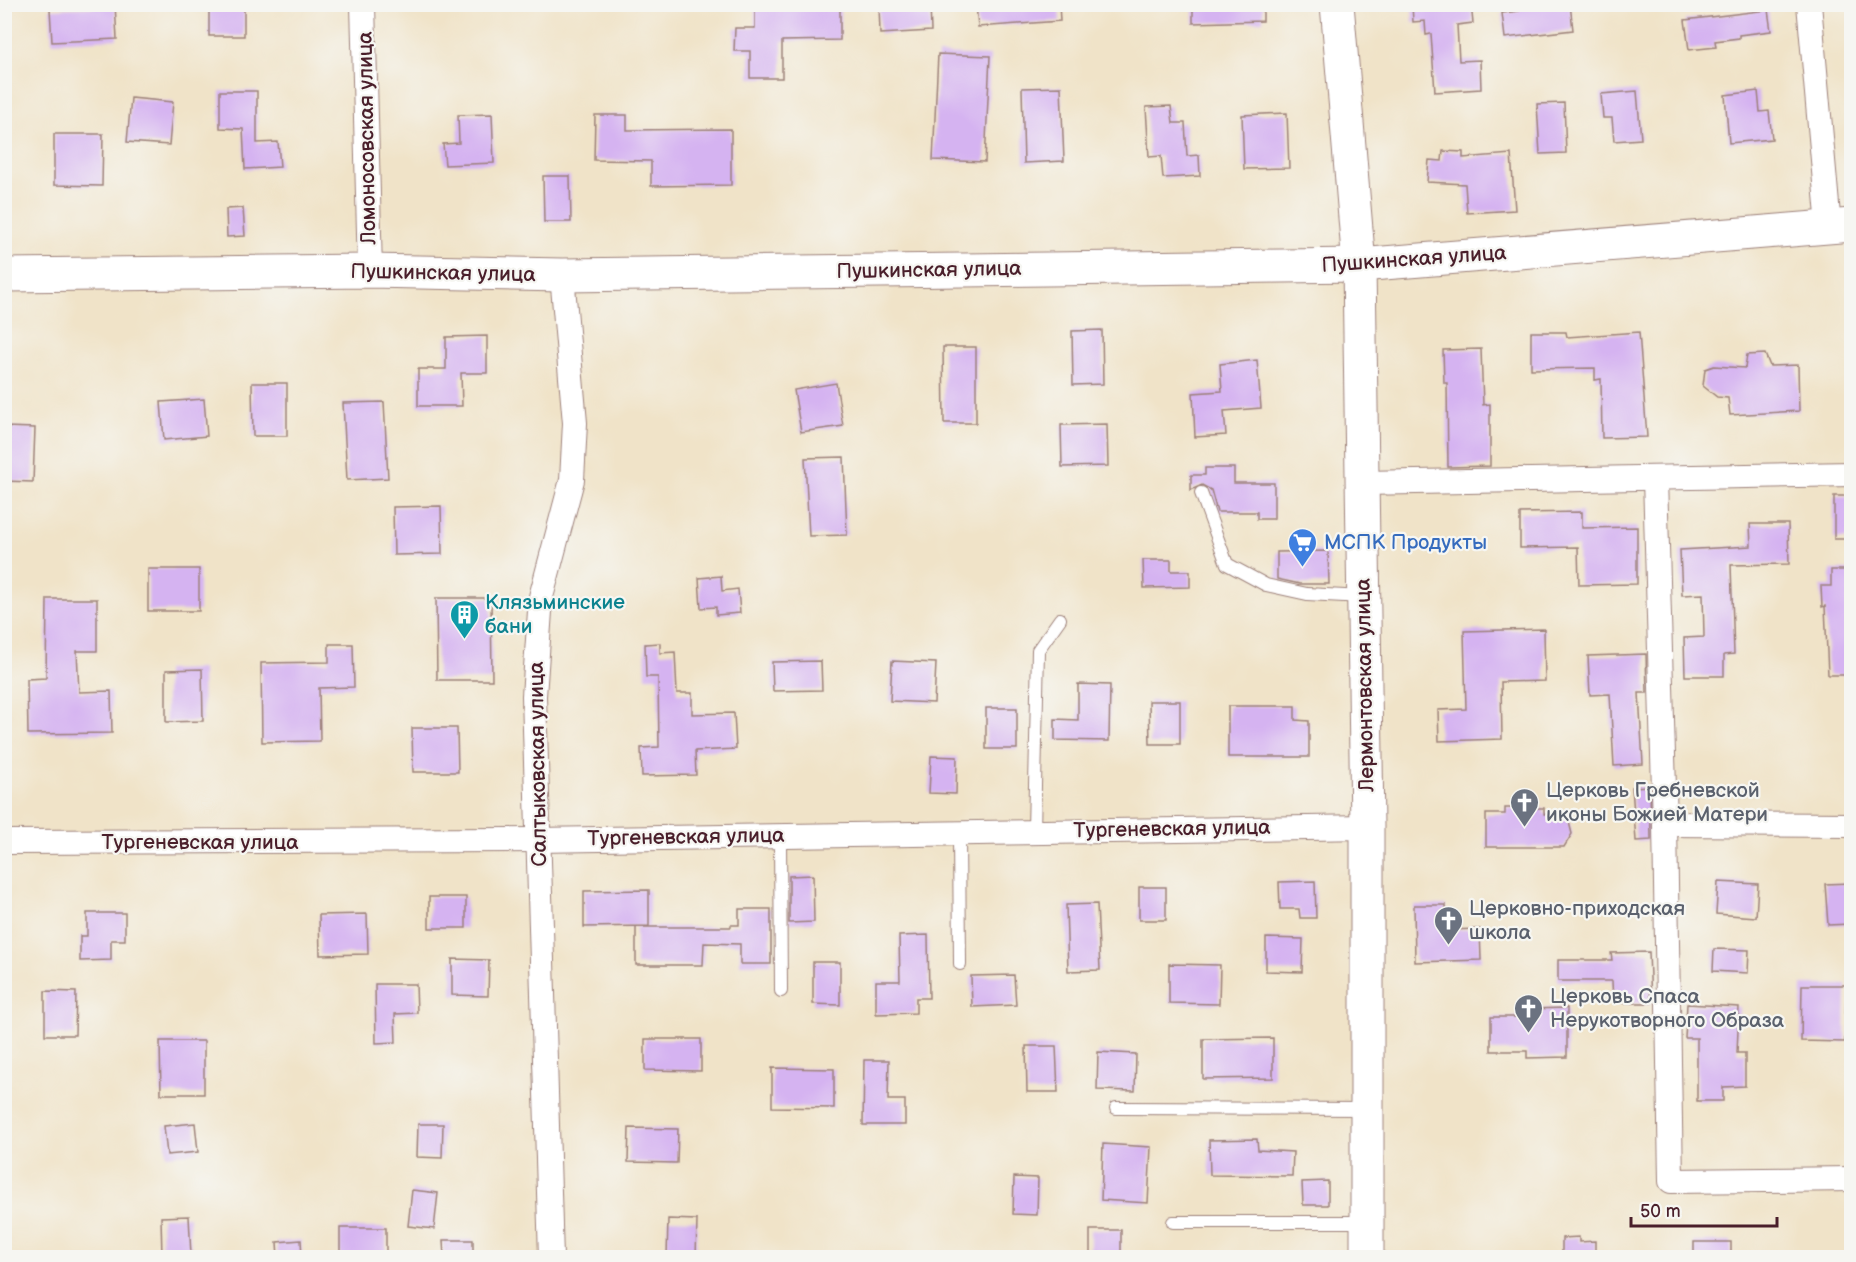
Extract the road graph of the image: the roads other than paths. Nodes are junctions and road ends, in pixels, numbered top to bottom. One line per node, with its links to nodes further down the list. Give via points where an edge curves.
1 (363, 4): 6 (street, Ломоносовская улица)
2 (1337, 4): 5 (street, Лермонтовская улица)
3 (1809, 4): 4 (street)
4 (1840, 226): 5 (street, Пушкинская улица)
5 (1359, 265): 8 (street, Пушкинская улица); 11 (street, Лермонтовская улица)
6 (370, 271): 7 (street, Пушкинская улица); 8 (street, Пушкинская улица)
7 (4, 274)
8 (562, 275): 21 (street, Салтыковская улица, via 575,423 572,480 537,624)
9 (1851, 474): 10 (street)
10 (1655, 478): 11 (street); 15 (street)
11 (1363, 483): 13 (street, Лермонтовская улица)
12 (1201, 493): 13 (lane, via 1227,564 1266,585 1307,594)
13 (1364, 597): 17 (street, Лермонтовская улица)
14 (1060, 620): 18 (lane, via 1038,650)
15 (1665, 824): 16 (street); 27 (street, via 1671,1181)
16 (1851, 825)
17 (1366, 827): 18 (street, Тургеневская улица); 26 (street, Лермонтовская улица)
18 (1034, 831): 19 (street, Тургеневская улица)
19 (959, 833): 20 (street, Тургеневская улица); 23 (lane)
20 (780, 836): 21 (street, Тургеневская улица); 24 (lane)
21 (537, 840): 22 (street, Тургеневская улица); 30 (street, Салтыковская улица)
22 (4, 842)
23 (960, 964)
24 (781, 991)
25 (1116, 1108): 26 (lane)
26 (1368, 1109): 29 (street, Лермонтовская улица)
27 (1851, 1179)
28 (1173, 1222): 29 (lane)
29 (1367, 1222): 31 (street, Лермонтовская улица)
30 (551, 1257)
31 (1367, 1257)

